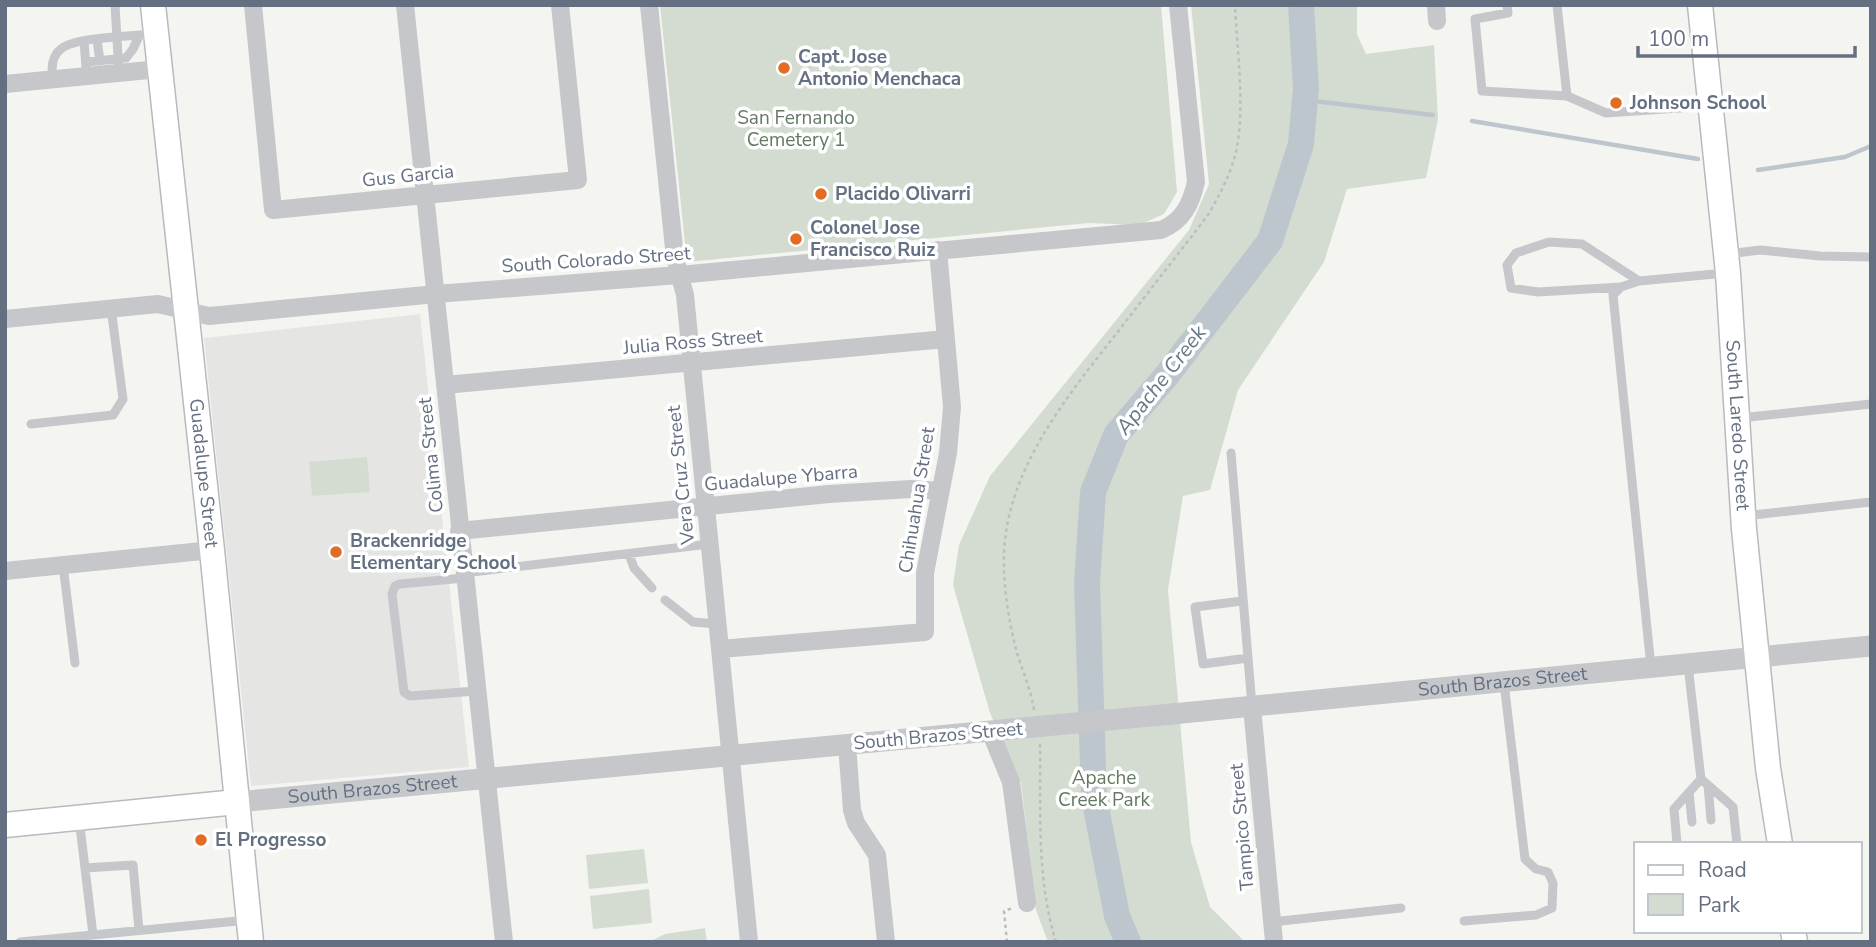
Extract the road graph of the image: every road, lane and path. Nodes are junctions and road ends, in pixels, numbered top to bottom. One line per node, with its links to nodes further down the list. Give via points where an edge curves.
1 (115, 5): 13 (lane)
2 (153, 5): 12 (main road, Guadalupe Street)
3 (253, 5): 24 (street, Gus Garcia, via 273,210)
4 (405, 5): 24 (street, Colima Street)
5 (560, 5): 24 (street, Gus Garcia, via 578,180)
6 (649, 5): 28 (street, Vera Cruz Street)
7 (1178, 5): 25 (street, South Colorado Street, via 1196,182 1192,199 1174,225 1161,230)
8 (1235, 5): 67 (path, via 1240,107 1235,154 1225,185 1208,215 1070,393 1041,438 1008,517 1004,568 1010,620)
9 (1507, 5): 22 (lane, via 1508,13 1475,19 1482,91)
10 (1557, 5): 22 (lane)
11 (1700, 5): 23 (main road, South Laredo Street)
12 (147, 35): 13 (lane); 17 (lane); 19 (main road, Guadalupe Street)
13 (115, 38): 14 (lane); 17 (lane)
14 (97, 40): 15 (lane); 16 (lane)
15 (84, 41): 18 (lane); 20 (lane, via 62,47 55,56)
16 (100, 61): 17 (lane); 18 (lane)
17 (118, 66): 18 (street); 19 (street)
18 (86, 69): 20 (street)
19 (159, 69): 33 (main road, Guadalupe Street)
20 (52, 79): 21 (street)
21 (5, 84)
22 (1567, 96): 23 (lane, via 1606,113)
23 (1710, 106): 27 (main road, South Laredo Street)
24 (425, 195): 31 (street, Colima Street)
25 (938, 250): 28 (street, South Colorado Street); 35 (street, Chihuahua Street)
26 (1871, 257): 27 (lane, via 1760,250)
27 (1727, 264): 29 (lane); 39 (main road, South Laredo Street)
28 (679, 275): 31 (street, South Colorado Street); 36 (street, Vera Cruz Street)
29 (1639, 281): 30 (lane); 30 (lane, via 1582,244 1549,242 1516,253 1507,265 1511,288 1538,292)
30 (1621, 287): 63 (lane, via 1613,295)
31 (436, 294): 33 (street, South Colorado Street, via 209,316); 37 (street, Colima Street)
32 (111, 309): 33 (street, South Colorado Street, via 158,304); 34 (street, South Colorado Street); 40 (lane, via 123,399 113,415)
33 (186, 310): 48 (main road, Guadalupe Street)
34 (5, 319)
35 (946, 339): 36 (street, Julia Ross Street); 42 (street, Chihuahua Street, via 952,407)
36 (692, 364): 37 (street, Julia Ross Street); 44 (street, Vera Cruz Street)
37 (445, 385): 46 (street, Colima Street)
38 (1871, 404): 39 (lane)
39 (1738, 418): 45 (main road, South Laredo Street)
40 (31, 424)
41 (1231, 453): 55 (lane)
42 (940, 491): 44 (street, Guadalupe Ybarra, via 843,493); 58 (street, Chihuahua Street, via 925,573 925,632)
43 (1871, 502): 45 (lane)
44 (706, 506): 46 (street, Guadalupe Ybarra); 47 (street, Vera Cruz Street)
45 (1743, 516): 59 (main road, South Laredo Street)
46 (459, 531): 52 (street, Colima Street)
47 (709, 544): 49 (lane); 56 (street, Vera Cruz Street)
48 (212, 550): 50 (street); 75 (main road, Guadalupe Street)
49 (629, 554): 52 (lane); 53 (lane, via 634,568)
50 (64, 565): 51 (street); 61 (lane)
51 (5, 571)
52 (464, 576): 65 (street, Colima Street); 65 (lane, via 395,586 392,594 402,685 410,696)
53 (652, 588)
54 (665, 600): 56 (lane, via 693,622)
55 (1242, 601): 60 (lane); 60 (lane, via 1195,607 1203,664)
56 (717, 624): 58 (street, Vera Cruz Street)
57 (1871, 646): 59 (street, South Brazos Street)
58 (720, 649): 71 (street, Vera Cruz Street)
59 (1758, 657): 62 (street, South Brazos Street); 82 (main road, South Laredo Street)
60 (1248, 658): 66 (lane)
61 (75, 663)
62 (1688, 664): 63 (street, South Brazos Street); 73 (lane)
63 (1651, 667): 64 (street, South Brazos Street)
64 (1503, 681): 66 (street, South Brazos Street); 87 (lane, via 1525,859 1548,872 1553,883 1552,908 1536,915)
65 (477, 691): 72 (street, Colima Street)
66 (1252, 707): 68 (street, South Brazos Street, bridge); 88 (street, Tampico Street)
67 (1034, 709)
68 (990, 731): 70 (street, South Brazos Street); 84 (street, via 1011,782)
69 (1039, 736): 97 (path, via 1041,855)
70 (847, 745): 71 (street, South Brazos Street); 95 (street, via 852,810 877,855)
71 (732, 756): 72 (street, South Brazos Street); 94 (street, Vera Cruz Street)
72 (486, 779): 75 (street, South Brazos Street); 93 (street, Colima Street)
73 (1705, 782): 74 (lane); 77 (lane); 81 (lane, via 1733,807)
74 (1689, 792): 78 (lane); 80 (lane, via 1674,809)
75 (237, 802): 76 (main road, South Brazos Street); 90 (main road, Guadalupe Street)
76 (79, 818): 79 (main road, South Brazos Street); 83 (lane)
77 (1711, 820)
78 (1692, 822)
79 (5, 825)
80 (1677, 842)
81 (1737, 842)
82 (1780, 842)
83 (85, 868): 89 (lane, via 133,864); 91 (lane)
84 (1027, 903)
85 (1401, 908): 88 (lane)
86 (1004, 911): 96 (path)
87 (1464, 921)
88 (1272, 922): 98 (street, Tampico Street)
89 (139, 930): 90 (lane); 91 (lane)
90 (250, 931)
91 (93, 935): 92 (lane)
92 (20, 942)
93 (504, 942)
94 (749, 942)
95 (886, 942)
96 (1007, 942)
97 (1056, 942)
98 (1274, 942)

